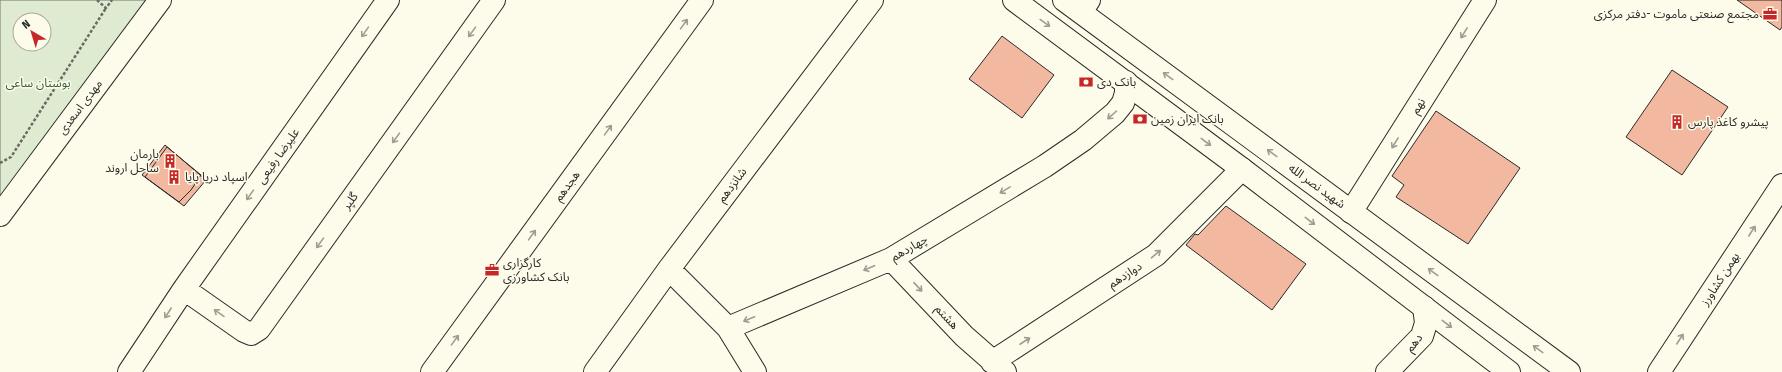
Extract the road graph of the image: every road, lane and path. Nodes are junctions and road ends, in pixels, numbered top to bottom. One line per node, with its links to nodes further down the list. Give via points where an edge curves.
1 (97, 0): 11 (path)
2 (112, 0): 11 (path)
3 (160, 0): 17 (street, مهدی اسعدی)
4 (388, 0): 20 (street, علیرضا رفیعی, one-way to 20)
5 (494, 0): 20 (street, گلپر, one-way to 20, via 259,329 251,334 244,331)
6 (702, 0): 25 (street, هجدهم, one-way to 6)
7 (872, 0): 19 (street, شانزدهم)
8 (1014, 0): 12 (street, one-way to 12)
9 (1485, 0): 16 (street, نهم, one-way to 16)
10 (1078, 4): 16 (street, شهید نصر الله, one-way to 10)
11 (106, 8): 13 (path, via 11,157)
12 (1126, 82): 14 (street, one-way to 14); 18 (street, چهاردهم, one-way to 18, via 1123,103 1083,140 1045,166)
13 (0, 163)
14 (1242, 169): 21 (street, one-way to 21); 23 (street, دوازدهم, one-way to 14, via 1156,255)
15 (1782, 185): 31 (street, بهمن کشاورز, one-way to 15)
16 (1352, 212): 30 (street, شهید نصر الله, one-way to 16)
17 (0, 215)
18 (891, 259): 22 (street, چهاردهم, one-way to 22); 23 (street, هشتم, one-way to 23, via 964,336)
19 (669, 269): 22 (street); 26 (street, شانزدهم)
20 (184, 289): 24 (street, علیرضا رفیعی, one-way to 24)
21 (1424, 307): 28 (street, دهم, via 1426,323 1422,336); 29 (street, one-way to 29)
22 (728, 328): 27 (street)
23 (999, 367)
24 (129, 372)
25 (432, 372)
26 (595, 372)
27 (755, 372)
28 (1387, 372)
29 (1509, 372)
30 (1570, 372)
31 (1658, 372)

